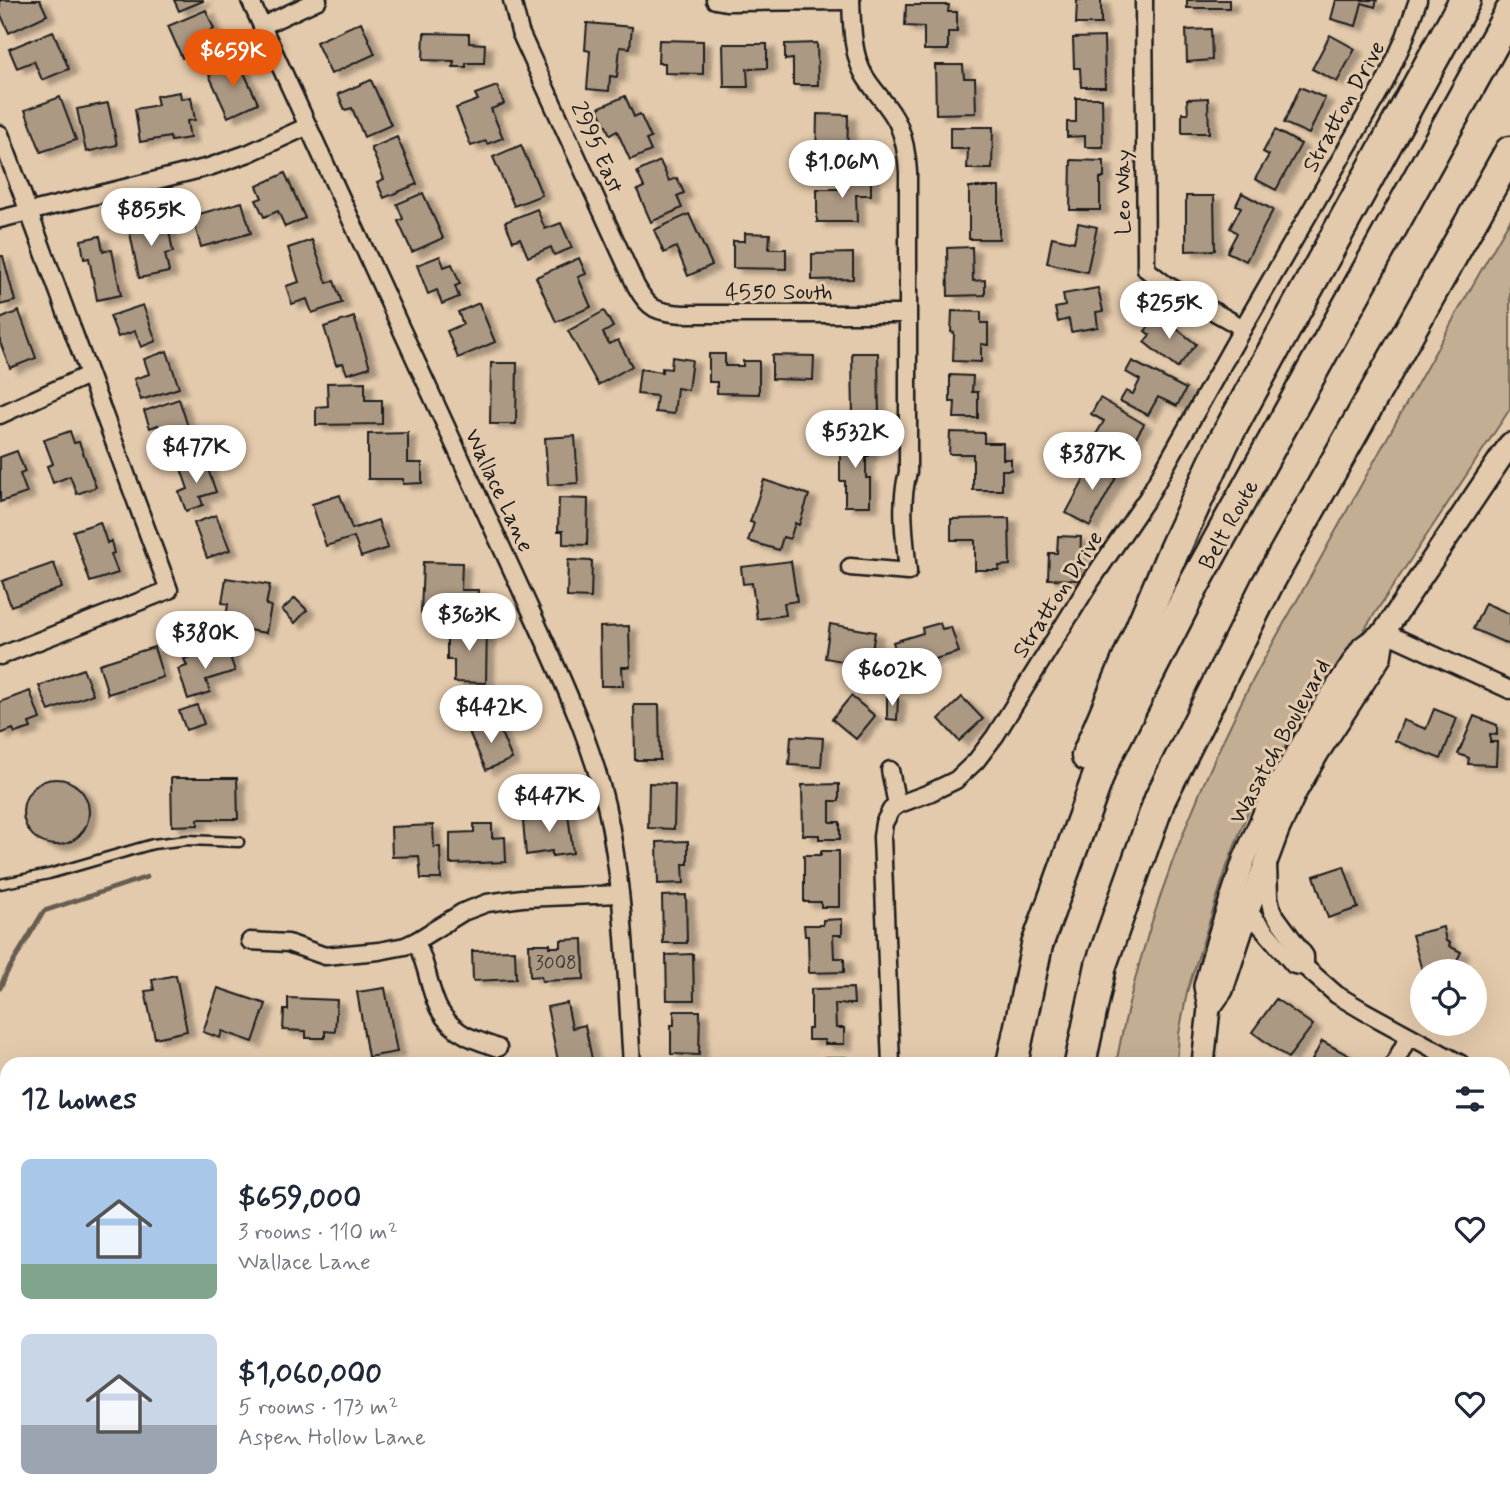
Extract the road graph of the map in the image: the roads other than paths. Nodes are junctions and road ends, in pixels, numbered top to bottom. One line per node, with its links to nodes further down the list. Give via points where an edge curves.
1 (250, 0): 10 (street, Wallace Lane)
2 (318, 0): 10 (street)
3 (512, 0): 16 (street, 2995 East, via 520,32 636,286)
4 (715, 0): 8 (street)
5 (1144, 0): 18 (street, Leo Way, via 1146,269)
6 (1418, 0): 18 (street, Stratton Drive, via 1385,82)
7 (1465, 0): 36 (highway, via 1224,441 1179,540 1087,755)
8 (852, 1): 17 (street, via 856,52 864,74 898,123 906,148)
9 (1510, 13): 36 (highway, Belt Route, via 1195,583 1103,763)
10 (262, 26): 11 (street, Wallace Lane)
11 (308, 126): 14 (street, via 209,167); 32 (street, Wallace Lane, via 574,709 605,803)
12 (0, 134): 14 (street)
13 (1510, 152): 44 (highway, via 1267,585 1160,799 1101,965)
14 (30, 212): 15 (street); 19 (street)
15 (0, 219)
16 (652, 308): 17 (street, 4550 South, via 683,314)
17 (907, 314): 22 (street, via 908,472 902,515 908,572)
18 (1243, 327): 27 (street, Stratton Drive, via 1148,497 995,736 956,780)
19 (88, 375): 20 (street); 24 (street, via 169,590)
20 (0, 415)
21 (1510, 444): 23 (street, Wasatch Boulevard)
22 (850, 567)
23 (1384, 632): 25 (street); 29 (street, Wasatch Boulevard, via 1380,657 1296,791); 31 (street, Wasatch Boulevard, via 1363,647 1288,767 1257,828)
24 (0, 656)
25 (1510, 690)
26 (890, 770): 27 (street)
27 (897, 805): 42 (street, via 886,816 883,837)
28 (239, 842): 30 (lane, via 153,844)
29 (1267, 857): 33 (street, Wasatch Boulevard); 37 (street, via 1272,911 1305,956)
30 (0, 884)
31 (1233, 893): 33 (street); 38 (street, Wasatch Boulevard, via 1205,986)
32 (621, 894): 35 (street, via 487,903); 41 (street, Wallace Lane)
33 (1248, 911): 37 (street, via 1294,965); 38 (street, Wasatch Boulevard, via 1222,990)
34 (250, 941): 35 (street, via 288,943 332,956)
35 (416, 941): 40 (street, via 435,1004 446,1019 466,1035)
36 (1037, 946): 43 (highway, Belt Route)
37 (1305, 967): 39 (street, via 1337,995)
38 (1209, 1008): 45 (street, Wasatch Boulevard)
39 (1409, 1036): 46 (street); 47 (street)
40 (498, 1048)
41 (632, 1057)
42 (891, 1057)
43 (1013, 1057)
44 (1081, 1057)
45 (1204, 1057)
46 (1398, 1057)
47 (1448, 1057)

